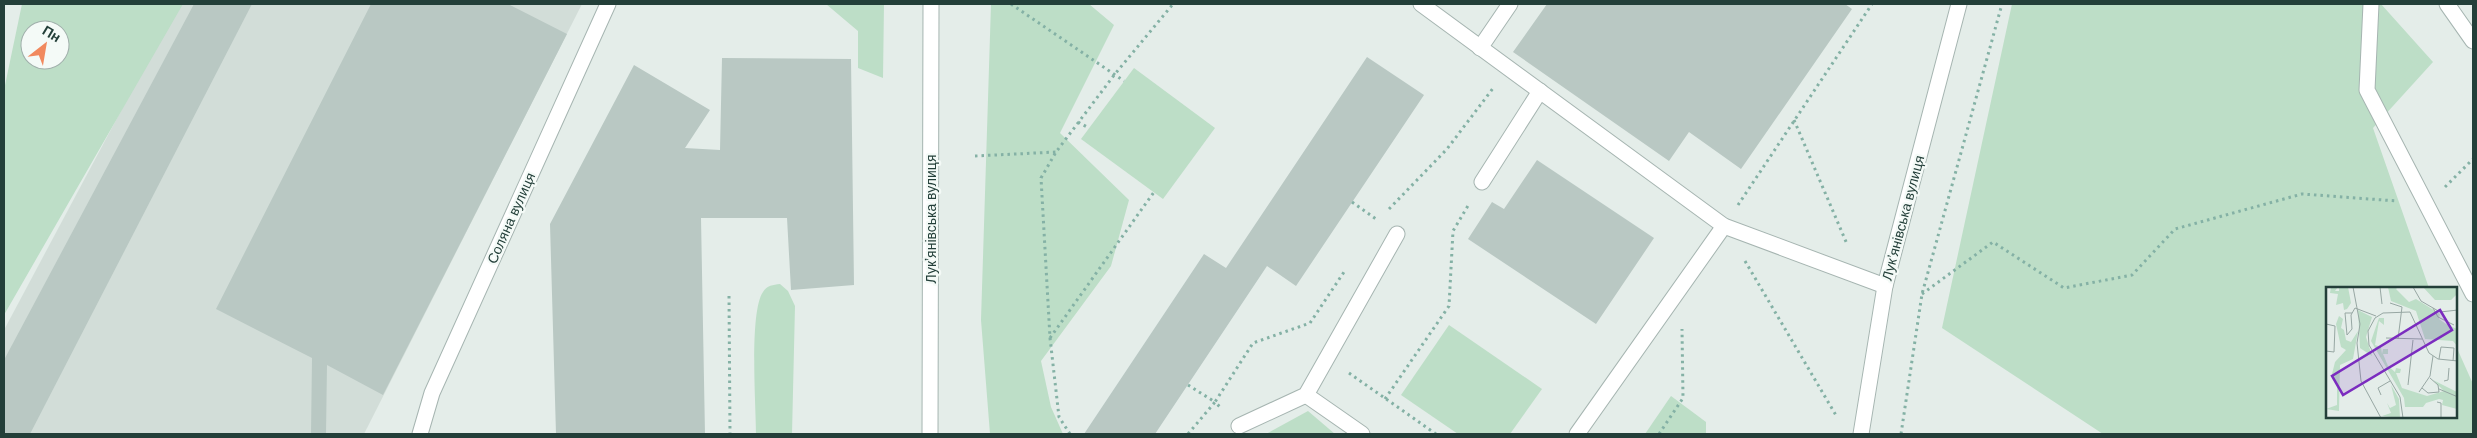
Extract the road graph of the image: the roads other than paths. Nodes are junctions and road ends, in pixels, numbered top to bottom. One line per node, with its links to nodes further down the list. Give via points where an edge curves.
1 (608, 4): 18 (street, Соляна вулиця, via 432,393)
2 (931, 4): 19 (street, Лукʼянівська вулиця)
3 (1421, 4): 9 (street)
4 (1510, 4): 9 (street)
5 (1958, 4): 14 (street, Лукʼянівська вулиця)
6 (2371, 4): 15 (street, via 2367,90)
7 (2447, 4): 8 (street)
8 (2473, 41)
9 (1480, 48): 10 (street)
10 (1540, 92): 11 (street); 12 (street)
11 (1482, 182)
12 (1724, 226): 14 (street); 21 (street)
13 (1398, 234): 16 (street)
14 (1885, 286): 22 (street, Лукʼянівська вулиця)
15 (2473, 294)
16 (1306, 395): 17 (street); 20 (street)
17 (1238, 426)
18 (420, 434)
19 (930, 434)
20 (1362, 434)
21 (1577, 434)
22 (1861, 434)

